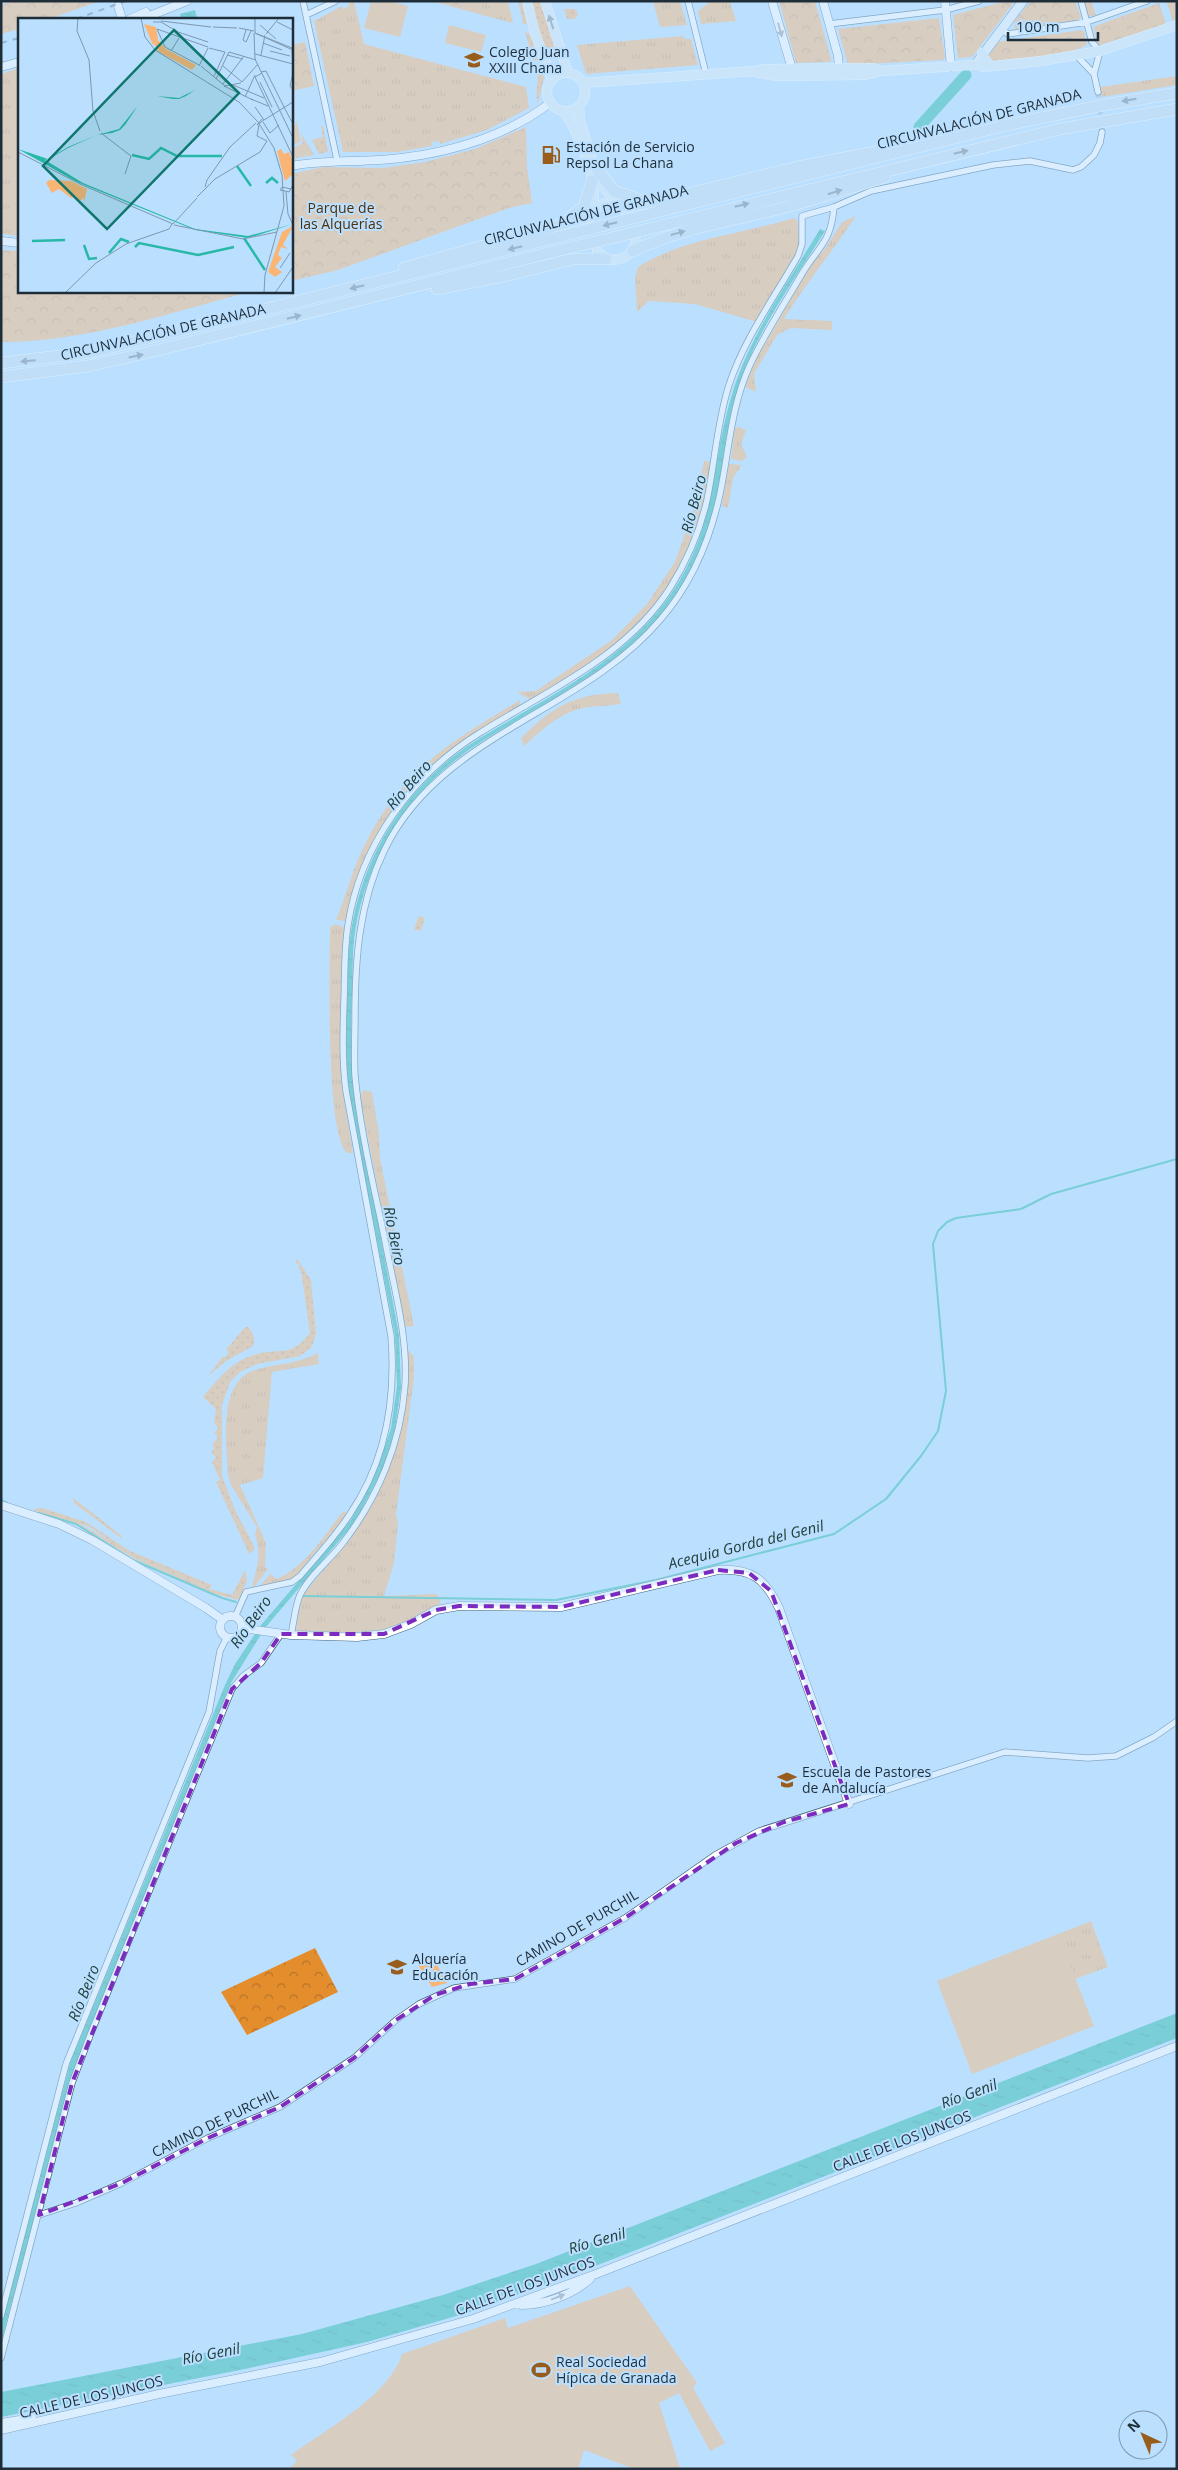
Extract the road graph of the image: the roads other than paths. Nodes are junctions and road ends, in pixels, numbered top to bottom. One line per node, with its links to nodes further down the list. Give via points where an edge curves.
1 (174, 1): 19 (street)
2 (187, 1): 20 (street)
3 (303, 1): 17 (street)
4 (336, 1): 17 (street)
5 (527, 1): 43 (main road)
6 (545, 1): 39 (main road, one-way to 6)
7 (688, 1): 40 (street)
8 (772, 1): 35 (street, one-way to 35)
9 (823, 1): 22 (street)
10 (945, 1): 16 (street)
11 (979, 1): 16 (street)
12 (1023, 1): 24 (main road)
13 (1081, 1): 21 (street)
14 (1147, 1): 21 (street)
15 (118, 3): 18 (street)
16 (946, 10): 22 (street); 34 (street)
17 (306, 15): 53 (street)
18 (122, 18)
19 (132, 18)
20 (144, 18)
21 (1087, 22): 24 (street, via 1008,34); 25 (street)
22 (829, 24): 36 (street)
23 (1177, 25): 26 (main road)
24 (1000, 29): 27 (main road)
25 (1092, 42): 26 (street); 28 (street)
26 (1100, 51): 28 (main road); 41 (street)
27 (982, 53): 31 (main road); 32 (main road)
28 (1087, 54): 29 (main road)
29 (1076, 55): 32 (main road); 41 (street)
30 (18, 62): 33 (street)
31 (975, 65): 32 (main road, via 977,68); 34 (main road)
32 (989, 65)
33 (1, 67)
34 (951, 67): 37 (main road)
35 (788, 69): 36 (main road); 38 (main road); 42 (main road)
36 (839, 69): 37 (main road, via 872,68); 42 (main road)
37 (882, 71): 42 (main road, via 863,75)
38 (754, 72): 40 (main road); 42 (main road, via 768,76)
39 (568, 73): 43 (main road); 44 (main road)
40 (706, 74): 44 (main road)
41 (1094, 74): 45 (street)
42 (816, 76)
43 (552, 80): 47 (main road, via 547,91)
44 (583, 83): 48 (main road, via 585,95)
45 (1098, 92)
46 (1177, 93): 52 (highway, CIRCUNVALACIÓN DE GRANADA, one-way to 52, via 1015,123)
47 (550, 103): 50 (main road); 53 (street, via 494,134 447,150 400,158)
48 (579, 107): 50 (main road); 55 (main road, via 580,121)
49 (1177, 109): 54 (highway, CIRCUNVALACIÓN DE GRANADA, one-way to 49, via 1096,122)
50 (563, 111): 57 (main road, via 572,122)
51 (1102, 132): 60 (street, via 1094,155 1073,170 1030,161 993,165 871,191)
52 (902, 152): 58 (highway, via 882,151 808,165); 67 (highway, CIRCUNVALACIÓN DE GRANADA, one-way to 67, bridge)
53 (337, 160): 56 (street)
54 (914, 163): 65 (highway, one-way to 54, via 790,206 898,173); 68 (highway, CIRCUNVALACIÓN DE GRANADA, one-way to 54, bridge)
55 (594, 165): 58 (highway, via 605,182 622,195 637,199); 59 (main road, via 599,182)
56 (292, 166)
57 (592, 181): 61 (main road, via 594,194); 62 (highway, via 584,206 569,218)
58 (670, 198): 59 (highway)
59 (622, 207): 61 (main road, via 604,203)
60 (834, 207): 72 (street, via 802,216 802,244 798,256 752,334 729,385 699,528 680,572 668,590 647,618 615,648 472,738 433,768 398,808 367,860 348,924 342,1057 391,1336 390,1408 376,1464 351,1514 300,1576 292,1582 246,1592); 76 (street, via 832,228 822,248 808,265 747,371 738,397 711,533 679,596 646,638 622,658 478,748 443,774 401,821 372,880 360,926 355,982 355,1076 403,1334 405,1383 396,1439 375,1495 361,1520 299,1596)
61 (590, 215): 62 (highway)
62 (544, 229): 67 (highway, via 423,262 395,271)
63 (1, 241): 64 (street)
64 (18, 243)
65 (634, 246): 66 (main road, via 623,258)
66 (601, 255): 68 (highway, via 431,290)
67 (380, 281): 69 (highway, CIRCUNVALACIÓN DE GRANADA, one-way to 69, via 92,352)
68 (413, 288): 70 (highway, CIRCUNVALACIÓN DE GRANADA, one-way to 68, via 88,366)
69 (1, 363)
70 (1, 377)
71 (1, 1505): 73 (street, via 59,1524 92,1540)
72 (236, 1617): 73 (street, via 228,1616); 74 (street)
73 (223, 1620): 77 (street, via 221,1630)
74 (242, 1628): 75 (street); 77 (street, via 237,1636)
75 (282, 1634): 76 (street); 81 (street, via 261,1663 232,1689 72,2083)
76 (291, 1635): 79 (street, via 357,1637 384,1634 436,1610 459,1606 561,1607 718,1570 734,1569 748,1573 771,1591 779,1608)
77 (227, 1637): 82 (street, via 220,1651 209,1712 66,2064)
78 (1177, 1721): 79 (street, CAMINO DE PURCHIL, via 1116,1756 1088,1758 1005,1752)
79 (849, 1804): 81 (street, CAMINO DE PURCHIL, via 784,1822 736,1843 625,1918 515,1979 470,1984 434,1995 396,2020 354,2058 280,2107 208,2138 122,2183)
80 (1177, 2046): 84 (street, CALLE DE LOS JUNCOS, via 596,2274 575,2290 550,2300 514,2305 320,2362)
81 (39, 2215): 83 (street)
82 (1, 2316)
83 (1, 2358)
84 (44, 2419): 85 (street, via 31,2417); 86 (street, CALLE DE LOS JUNCOS)
85 (1, 2423)
86 (1, 2430)

